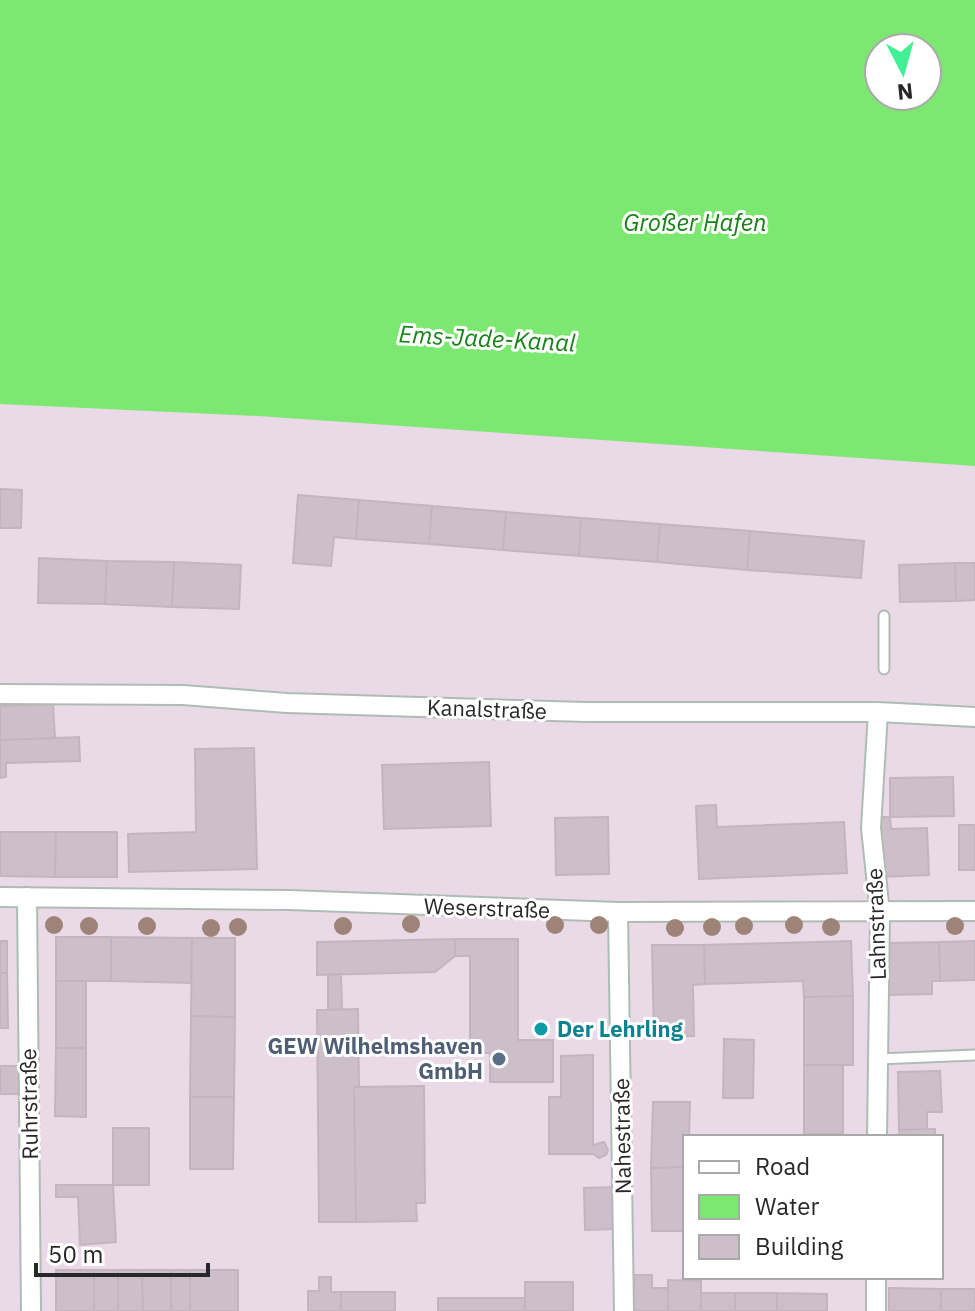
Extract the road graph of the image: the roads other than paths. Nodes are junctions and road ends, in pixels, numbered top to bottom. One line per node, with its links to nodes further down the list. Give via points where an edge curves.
1 (884, 616): 2 (lane)
2 (884, 669)
3 (0, 694): 4 (street, Kanalstraße, via 183,695 586,712)
4 (878, 712): 5 (street, Kanalstraße); 10 (street, Lahnstraße, via 871,828)
5 (975, 717)
6 (0, 897): 7 (street, Weserstraße)
7 (27, 897): 9 (street, Weserstraße); 15 (street, Ruhrstraße)
8 (975, 911): 10 (street, Weserstraße)
9 (618, 912): 10 (street, Weserstraße); 16 (street, Nahestraße)
10 (880, 913): 12 (street, Lahnstraße)
11 (975, 1055): 12 (lane)
12 (878, 1059): 13 (street, Lahnstraße)
13 (877, 1135)
14 (876, 1279): 17 (street)
15 (31, 1311)
16 (624, 1311)
17 (876, 1311)

